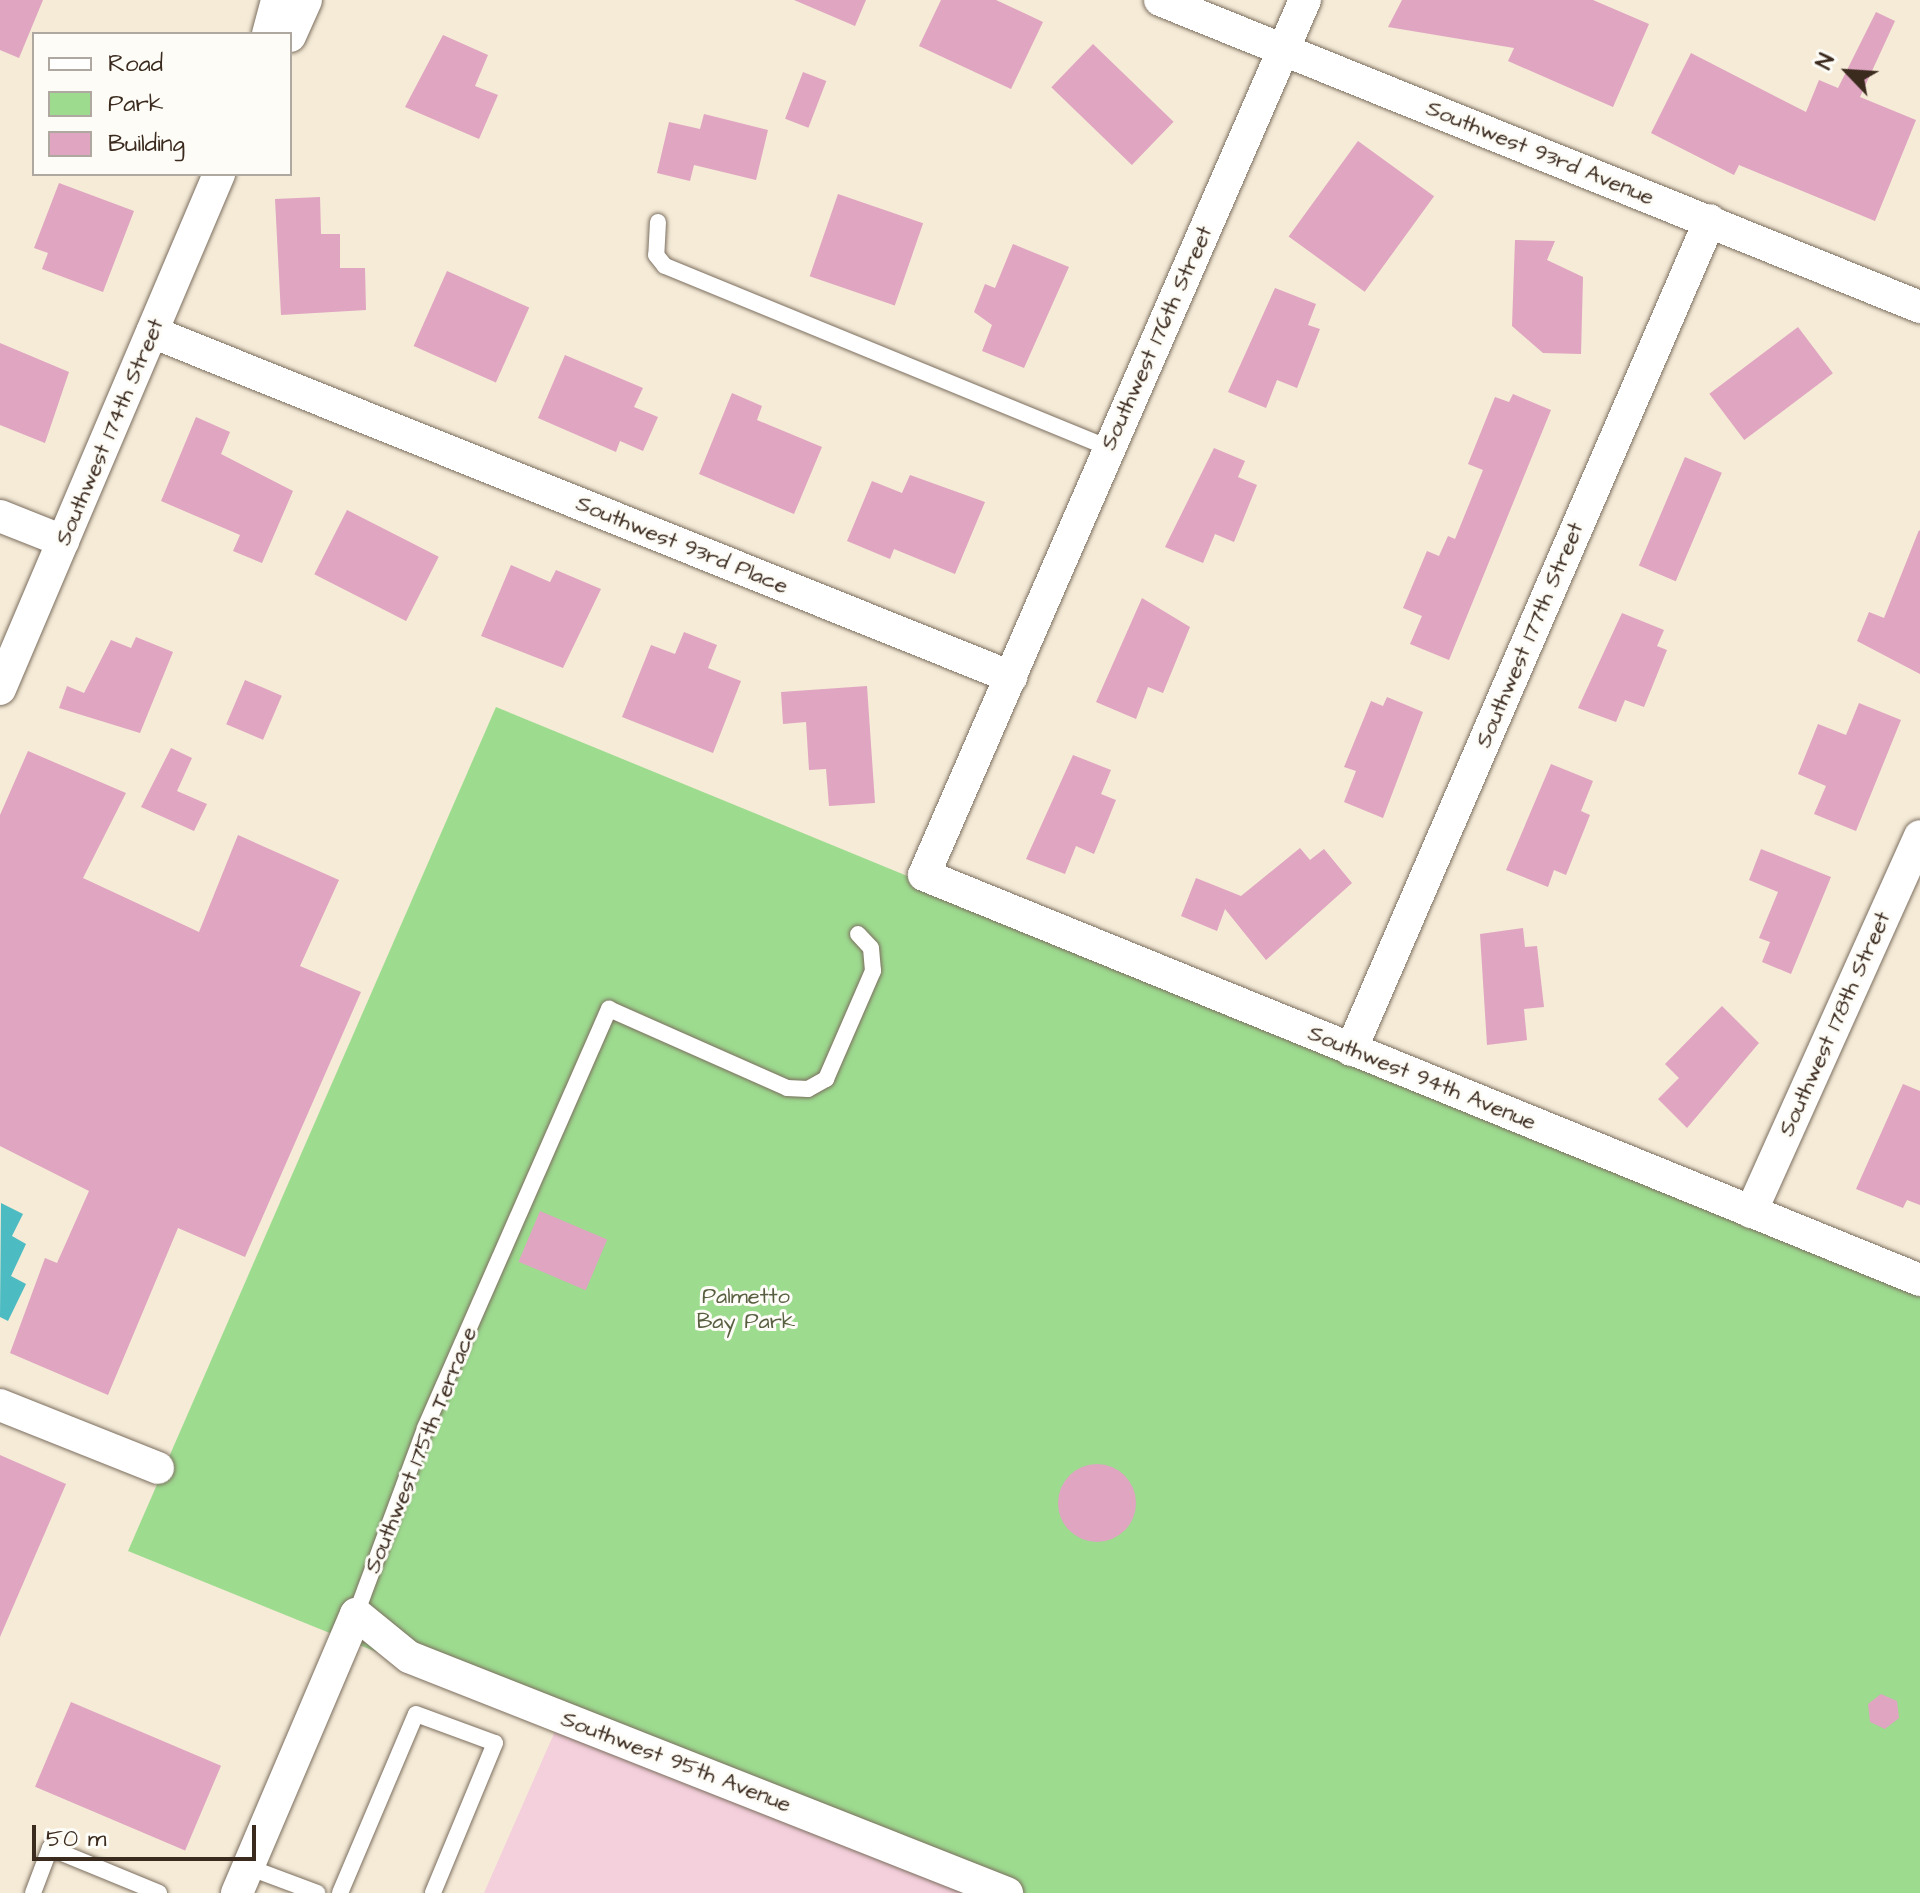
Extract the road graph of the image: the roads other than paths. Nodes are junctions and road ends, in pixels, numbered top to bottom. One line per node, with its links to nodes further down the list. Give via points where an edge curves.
1 (277, 0): 5 (street)
2 (306, 0): 6 (street)
3 (1160, 0): 7 (street, Southwest 93rd Avenue)
4 (1305, 0): 7 (street, Southwest 176th Street)
5 (269, 32)
6 (292, 32)
7 (1284, 50): 9 (street, Southwest 93rd Avenue); 13 (street, Southwest 176th Street)
8 (218, 176): 12 (street, Southwest 174th Street)
9 (1710, 220): 11 (street, Southwest 93rd Avenue); 20 (street, Southwest 177th Street)
10 (658, 222): 13 (lane, via 656,255 665,266)
11 (1920, 307)
12 (152, 332): 15 (street, Southwest 174th Street); 16 (street, Southwest 93rd Place)
13 (1109, 448): 16 (street, Southwest 176th Street)
14 (0, 516): 15 (street)
15 (63, 541): 17 (street, Southwest 174th Street)
16 (1011, 677): 20 (street, Southwest 94th Avenue, via 924,875)
17 (0, 689)
18 (1920, 836): 21 (street, Southwest 178th Street)
19 (858, 934): 25 (lane, Southwest 175th Terrace, via 871,948 873,971 826,1079 808,1089 787,1088 609,1009 425,1428)
20 (1351, 1050): 21 (street, Southwest 94th Avenue)
21 (1751, 1212): 22 (street, Southwest 94th Avenue)
22 (1920, 1280)
23 (0, 1405): 24 (street)
24 (158, 1468)
25 (356, 1614): 26 (street, Southwest 175th Terrace); 32 (street, Southwest 95th Avenue, via 409,1657)
26 (242, 1880): 29 (lane)
27 (151, 1891): 28 (lane, via 50,1848)
28 (33, 1893)
29 (317, 1893)
30 (340, 1893): 31 (lane, via 416,1714 495,1743)
31 (433, 1893)
32 (1007, 1893)

